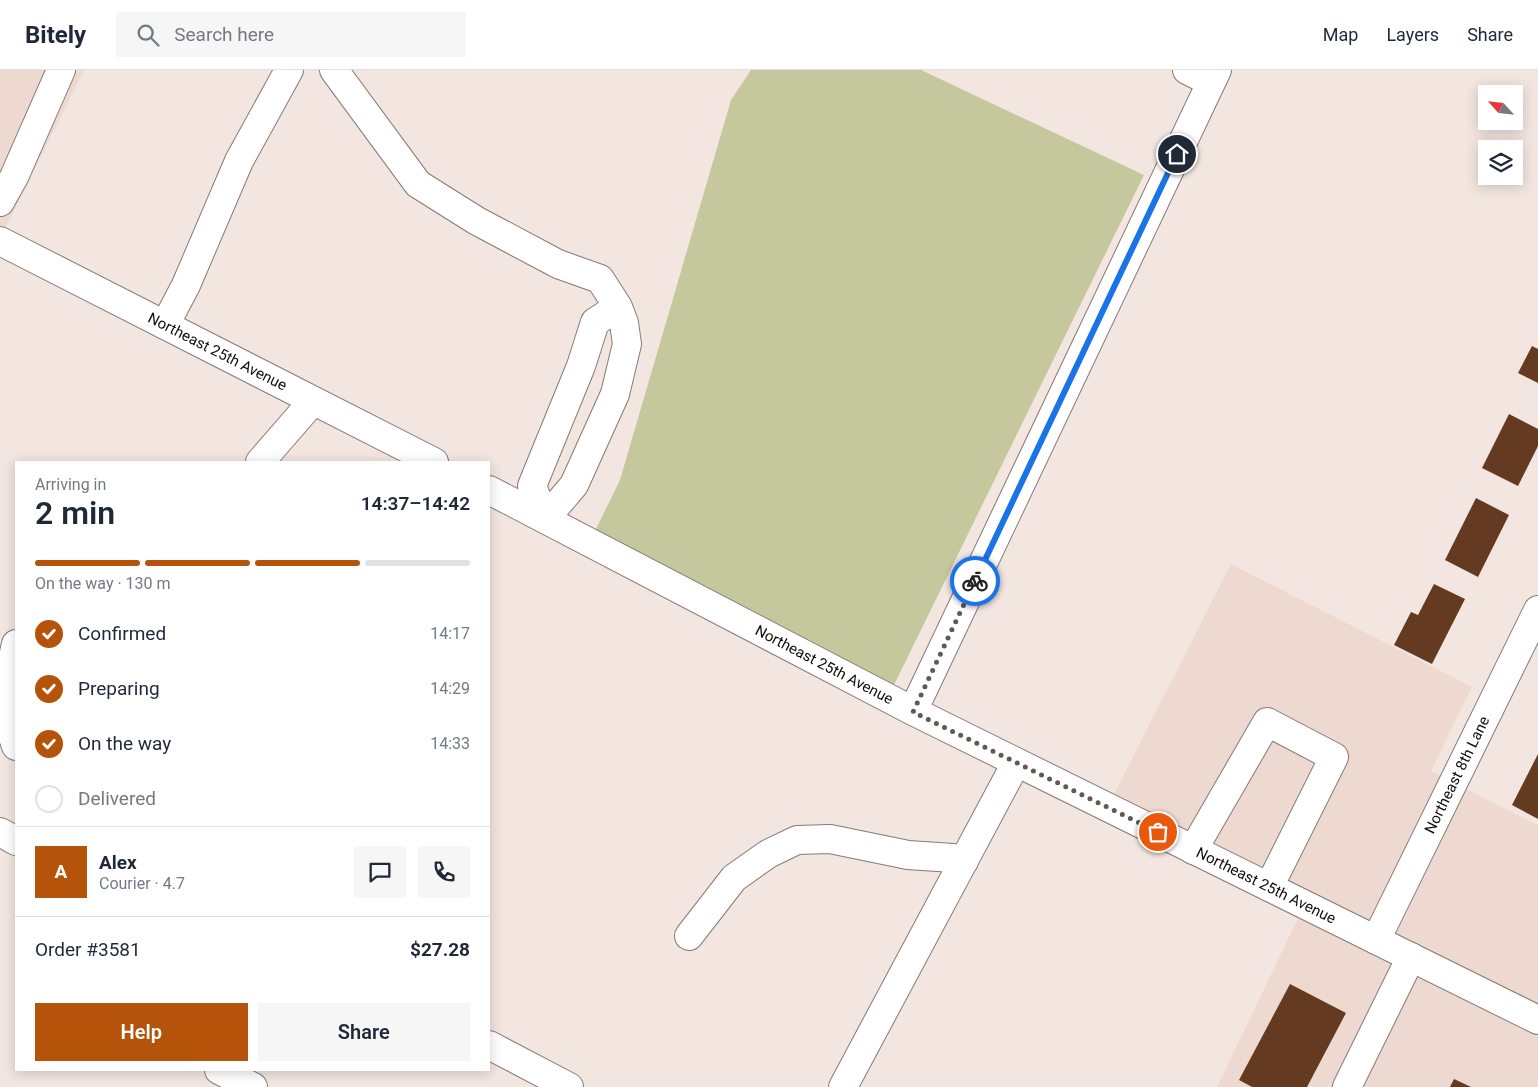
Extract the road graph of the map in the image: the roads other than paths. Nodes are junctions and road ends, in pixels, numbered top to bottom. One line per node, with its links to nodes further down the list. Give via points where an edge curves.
1 (61, 70): 6 (main road)
2 (289, 70): 9 (main road, via 239,161 186,285)
3 (334, 70): 8 (main road, via 418,184 477,222 558,264 600,279)
4 (1187, 70): 5 (main road)
5 (1214, 76): 17 (main road)
6 (0, 202)
7 (0, 241): 9 (main road, Northeast 25th Avenue)
8 (618, 307): 14 (main road, via 627,344 615,394 574,486); 14 (main road, via 595,322 581,366 532,486)
9 (165, 325): 10 (main road, Northeast 25th Avenue)
10 (314, 401): 11 (main road); 12 (main road, Northeast 25th Avenue)
11 (261, 461)
12 (432, 461)
13 (490, 491): 14 (main road, Northeast 25th Avenue)
14 (545, 519): 17 (main road, Northeast 25th Avenue)
15 (1538, 610): 26 (main road, Northeast 8th Lane)
16 (15, 648): 18 (main road, via 2,705)
17 (913, 712): 19 (main road, Northeast 25th Avenue)
18 (15, 743)
19 (1016, 762): 22 (main road, Northeast 25th Avenue); 23 (main road)
20 (0, 832): 21 (main road)
21 (15, 840)
22 (1193, 850): 24 (main road, Northeast 25th Avenue); 24 (main road, via 1267,722 1334,757)
23 (964, 861): 25 (main road, via 908,855 830,839 797,840 768,854 734,878); 33 (main road)
24 (1269, 887): 26 (main road, Northeast 25th Avenue)
25 (689, 936)
26 (1376, 940): 27 (main road, Northeast 25th Avenue)
27 (1411, 957): 28 (main road, Northeast 25th Avenue); 34 (main road)
28 (1538, 1020)
29 (490, 1046): 32 (main road)
30 (221, 1071): 31 (main road)
31 (253, 1087)
32 (568, 1087)
33 (843, 1087)
34 (1347, 1087)

